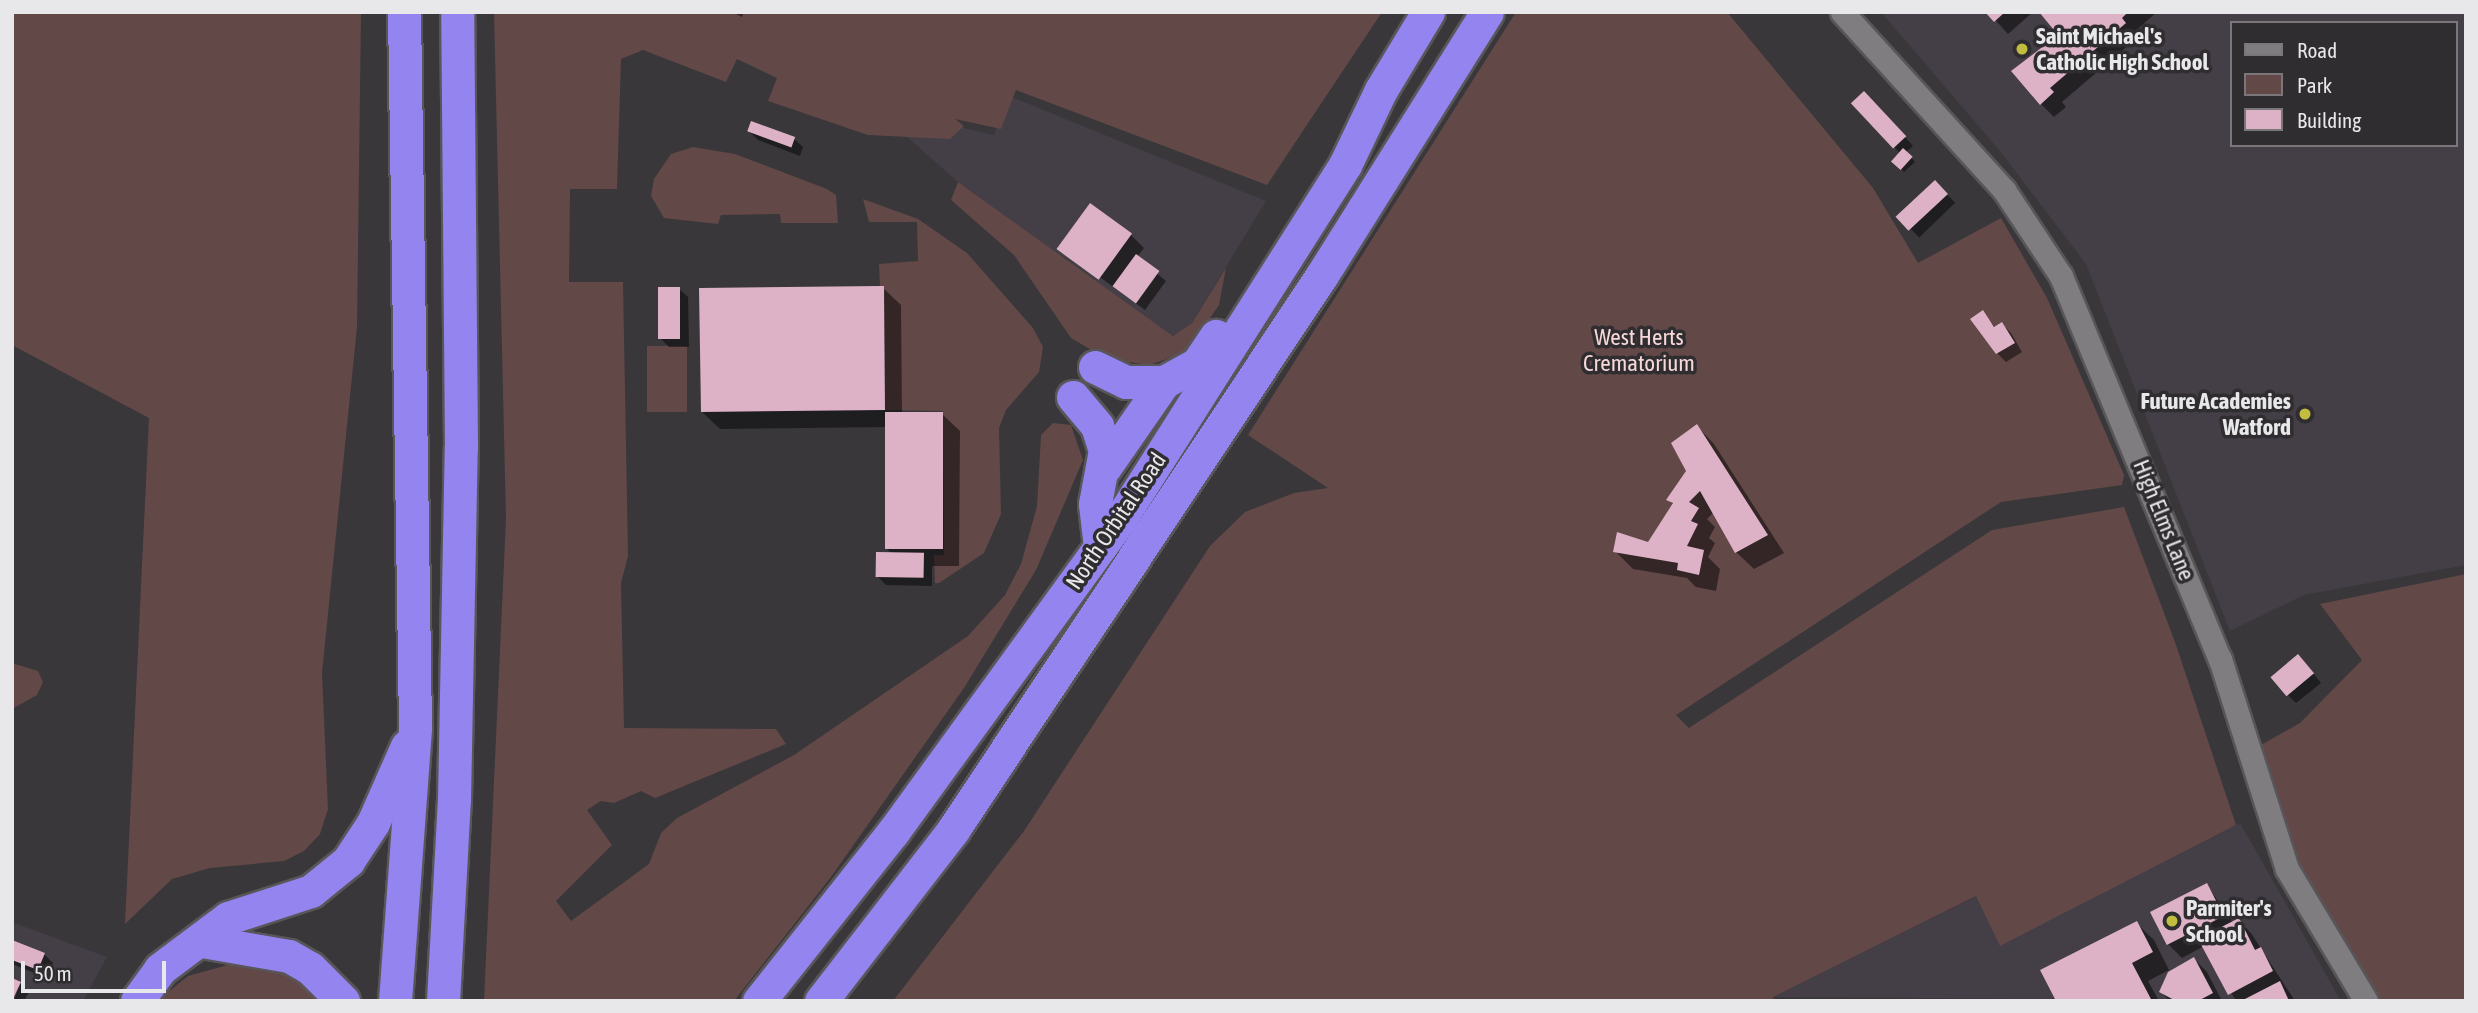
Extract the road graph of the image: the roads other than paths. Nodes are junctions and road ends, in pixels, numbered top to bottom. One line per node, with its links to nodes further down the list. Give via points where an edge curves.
1 (404, 12): 12 (highway)
2 (457, 12): 17 (highway, via 461,447 454,800)
3 (1428, 12): 6 (highway, North Orbital Road)
4 (1487, 12): 19 (highway, North Orbital Road, via 1322,275 953,830)
5 (1842, 12): 20 (street, High Elms Lane, via 2004,190 2062,276 2220,659 2287,869)
6 (1381, 90): 8 (highway, via 1210,346 1197,363); 11 (highway, North Orbital Road, via 1345,165)
7 (1095, 367): 8 (highway, via 1126,382)
8 (1164, 382): 10 (highway)
9 (1073, 397): 10 (highway, via 1102,435)
10 (1105, 467): 11 (highway, via 1095,504)
11 (1100, 547): 18 (highway, North Orbital Road, via 893,832)
12 (415, 727): 13 (highway, via 373,823 348,861 311,891 228,918); 16 (highway)
13 (202, 941): 14 (highway, via 160,969); 15 (highway, via 289,956 310,968)
14 (137, 1001)
15 (342, 1001)
16 (396, 1001)
17 (443, 1001)
18 (759, 1001)
19 (821, 1001)
20 (2366, 1001)

